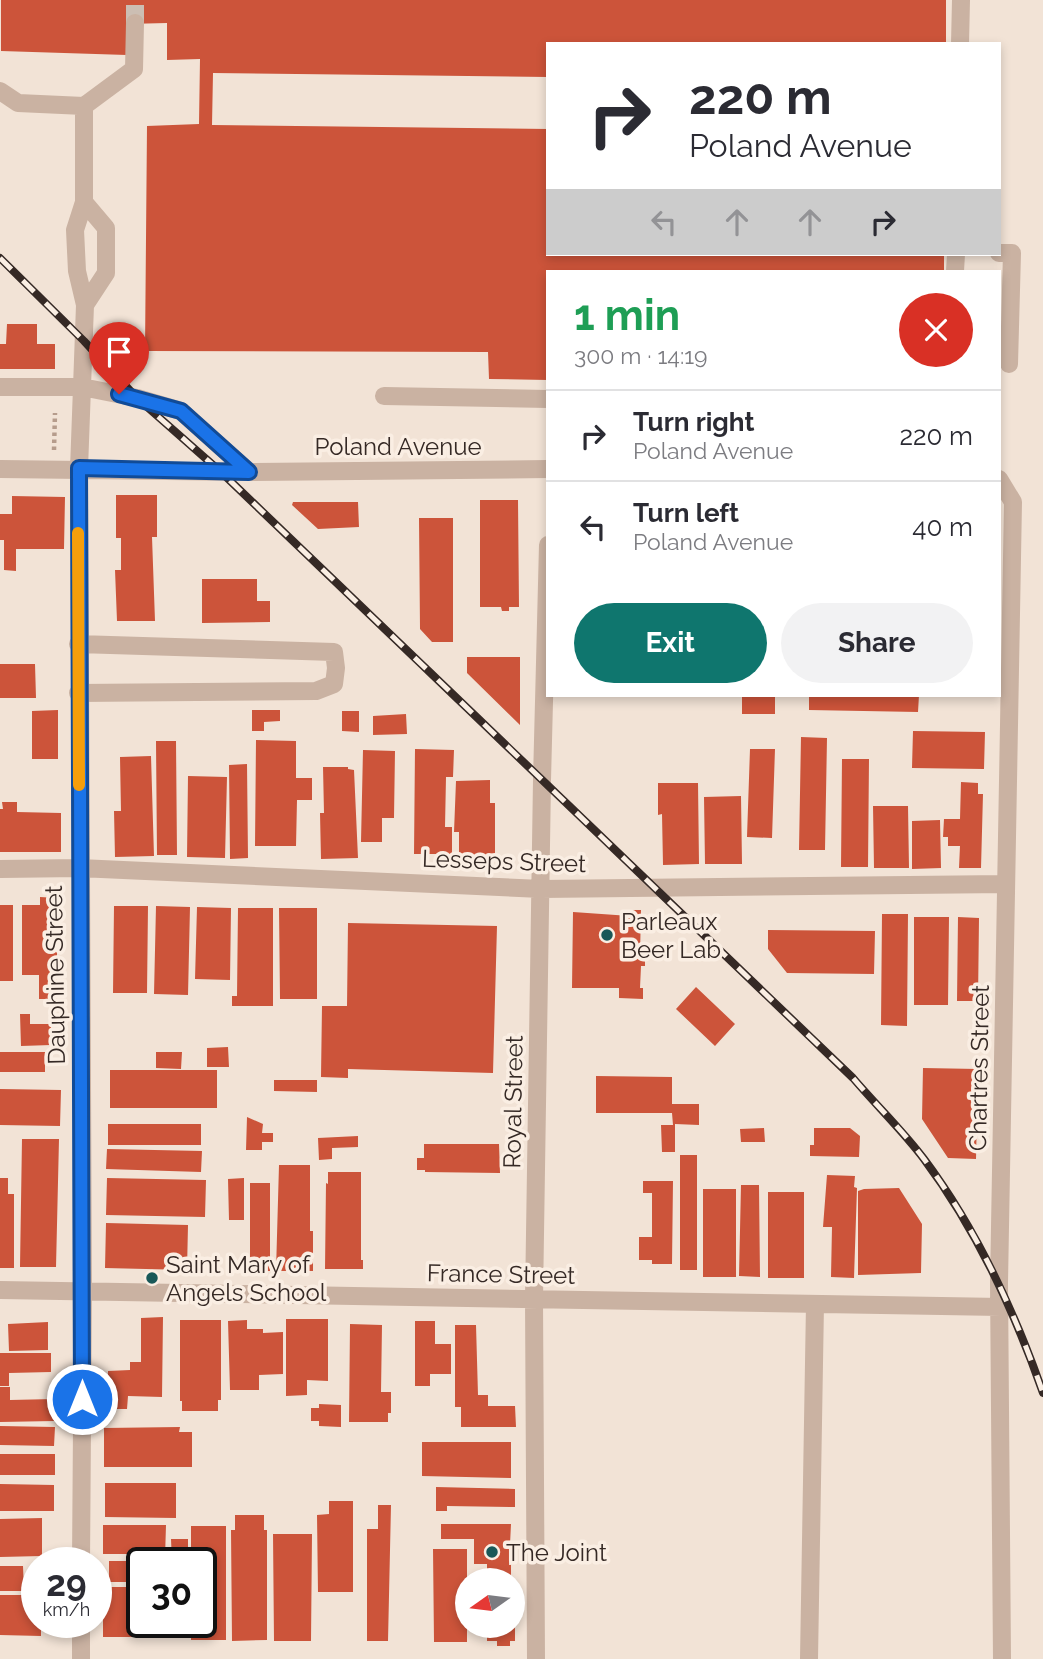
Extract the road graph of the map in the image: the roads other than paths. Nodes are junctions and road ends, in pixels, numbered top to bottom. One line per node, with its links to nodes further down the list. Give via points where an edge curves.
1 (961, 0): 3 (street)
2 (135, 23): 5 (street, via 134,69)
3 (960, 42)
4 (0, 92): 5 (street, via 18,103)
5 (84, 106): 6 (street, Dauphine Street)
6 (84, 202): 8 (street, Dauphine Street, via 75,230); 8 (street, via 106,228 106,273)
7 (1001, 253): 9 (street, via 1012,253)
8 (85, 305): 11 (street, Dauphine Street)
9 (1009, 364)
10 (0, 387): 11 (street)
11 (82, 387): 14 (street, Dauphine Street); 17 (street, via 181,411)
12 (384, 396): 13 (street)
13 (546, 399)
14 (79, 468): 15 (street, Poland Avenue); 17 (street, Poland Avenue); 19 (street, Dauphine Street)
15 (0, 469)
16 (546, 470): 17 (street, Poland Avenue)
17 (249, 472)
18 (1001, 481): 24 (street, Chartres Street, via 1013,502)
19 (78, 643): 21 (street, Dauphine Street); 21 (street, via 334,652 336,668 334,684 316,691)
20 (546, 643): 25 (street, Royal Street)
21 (78, 693): 22 (street, Dauphine Street)
22 (79, 868): 23 (street, Lesseps Street); 25 (street, Lesseps Street); 27 (street, Dauphine Street)
23 (0, 869)
24 (1006, 884): 25 (street, Lesseps Street); 30 (street, Chartres Street)
25 (541, 889): 28 (street, Royal Street)
26 (0, 1290): 27 (street, France Street)
27 (83, 1290): 28 (street, France Street); 31 (street, Dauphine Street)
28 (534, 1299): 29 (street, France Street); 34 (street, Royal Street)
29 (815, 1304): 30 (street, France Street); 35 (street)
30 (1001, 1307): 36 (street, Chartres Street)
31 (81, 1547)
32 (81, 1638): 33 (street)
33 (81, 1659)
34 (536, 1659)
35 (809, 1659)
36 (1002, 1659)

